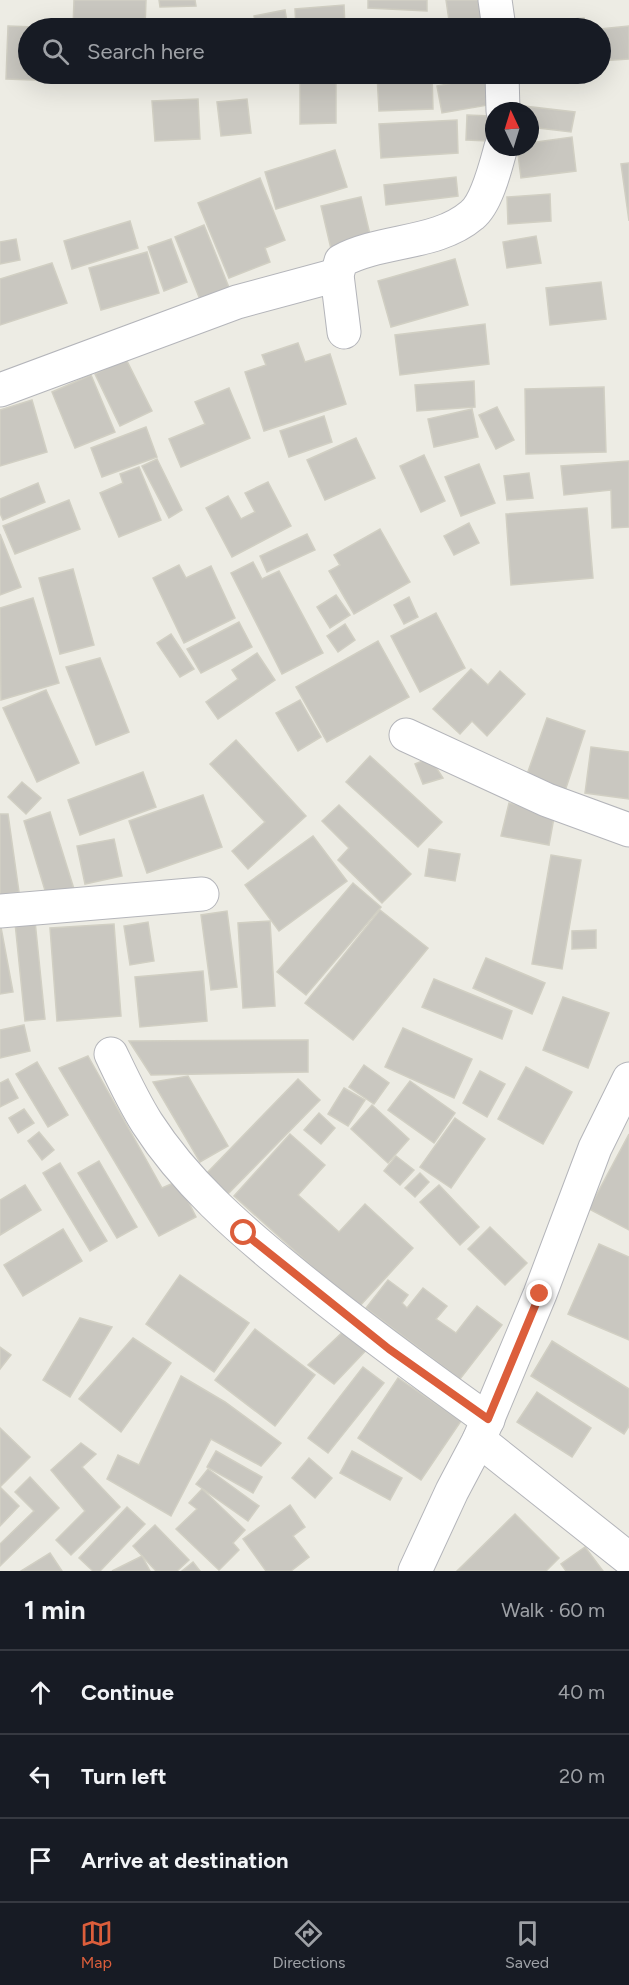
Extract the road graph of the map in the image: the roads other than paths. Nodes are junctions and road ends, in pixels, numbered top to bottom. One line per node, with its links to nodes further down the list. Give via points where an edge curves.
1 (495, 0): 2 (street)
2 (498, 18)
3 (502, 84): 4 (street)
4 (503, 102)
5 (499, 156): 6 (street, via 493,179 474,214 442,233 353,255 341,261)
6 (337, 275): 7 (street); 8 (street, via 237,302)
7 (344, 332)
8 (0, 390)
9 (406, 735): 10 (street, via 547,800)
10 (629, 830)
11 (202, 894): 12 (street)
12 (0, 911)
13 (111, 1054): 15 (street, via 146,1122 211,1202)
14 (629, 1079): 15 (street, via 595,1148)
15 (484, 1430): 16 (street); 17 (street)
16 (629, 1559)
17 (415, 1571)

